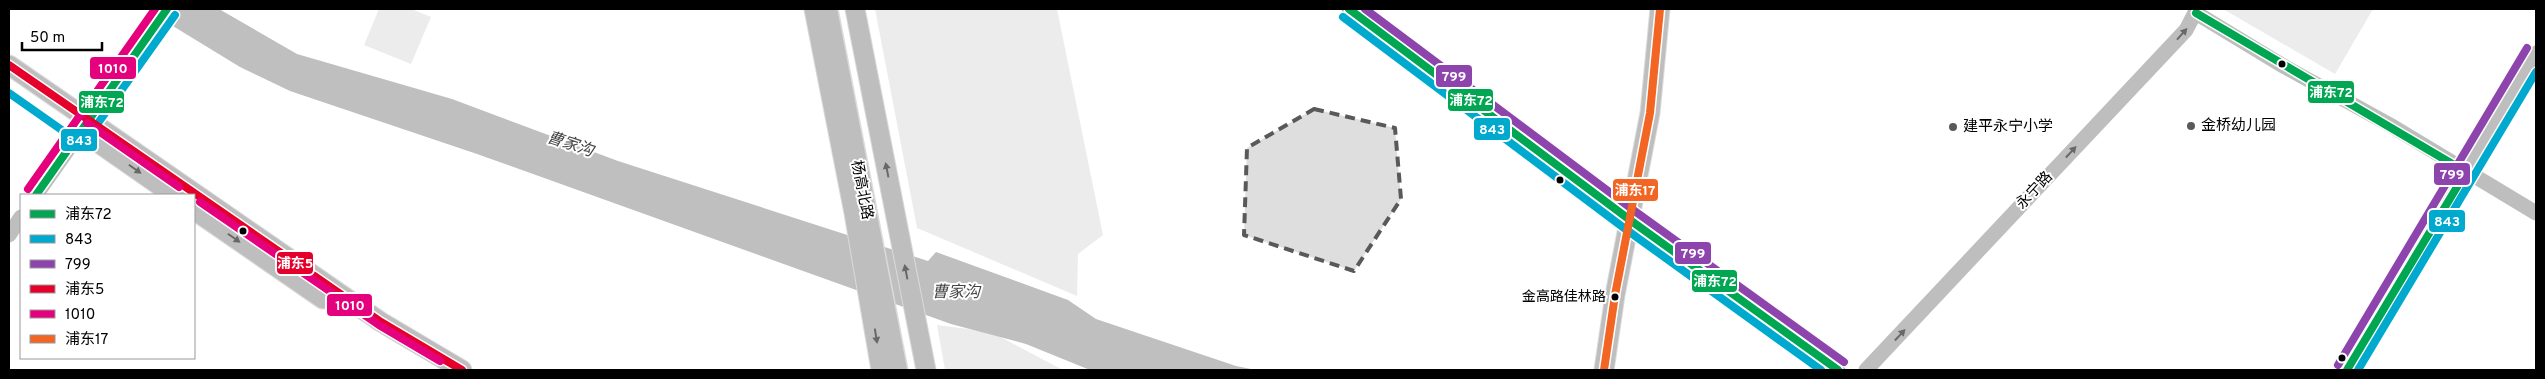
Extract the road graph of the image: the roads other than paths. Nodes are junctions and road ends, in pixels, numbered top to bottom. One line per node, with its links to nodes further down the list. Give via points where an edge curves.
1 (167, 9): 12 (street)
2 (814, 9): 25 (main road, 杨高北路, one-way to 25)
3 (826, 9): 26 (highway, 杨高北路)
4 (842, 9): 27 (highway, 杨高北路)
5 (856, 9): 28 (main road, 杨高北路, one-way to 5)
6 (1349, 9): 21 (street)
7 (1660, 9): 21 (main road, via 1650,113)
8 (2197, 11): 13 (street, via 2285,67 2390,124); 31 (street, 永宁路, one-way to 8, via 2186,30)
9 (2536, 53): 13 (street)
10 (9, 66): 12 (main road)
11 (9, 81): 12 (main road)
12 (85, 126): 14 (street); 15 (main road, one-way to 15); 16 (main road)
13 (2466, 172): 19 (street); 32 (street)
14 (37, 194)
15 (172, 194)
16 (188, 194)
17 (195, 199): 24 (main road, via 381,322)
18 (195, 211): 23 (main road, one-way to 23, via 367,329)
19 (2536, 213)
20 (20, 218): 22 (street)
21 (1630, 220): 29 (main road); 30 (street)
22 (9, 235)
23 (435, 370)
24 (462, 370)
25 (881, 370)
26 (896, 370)
27 (912, 370)
28 (926, 370)
29 (1604, 370)
30 (1838, 370)
31 (1866, 370)
32 (2347, 370)

